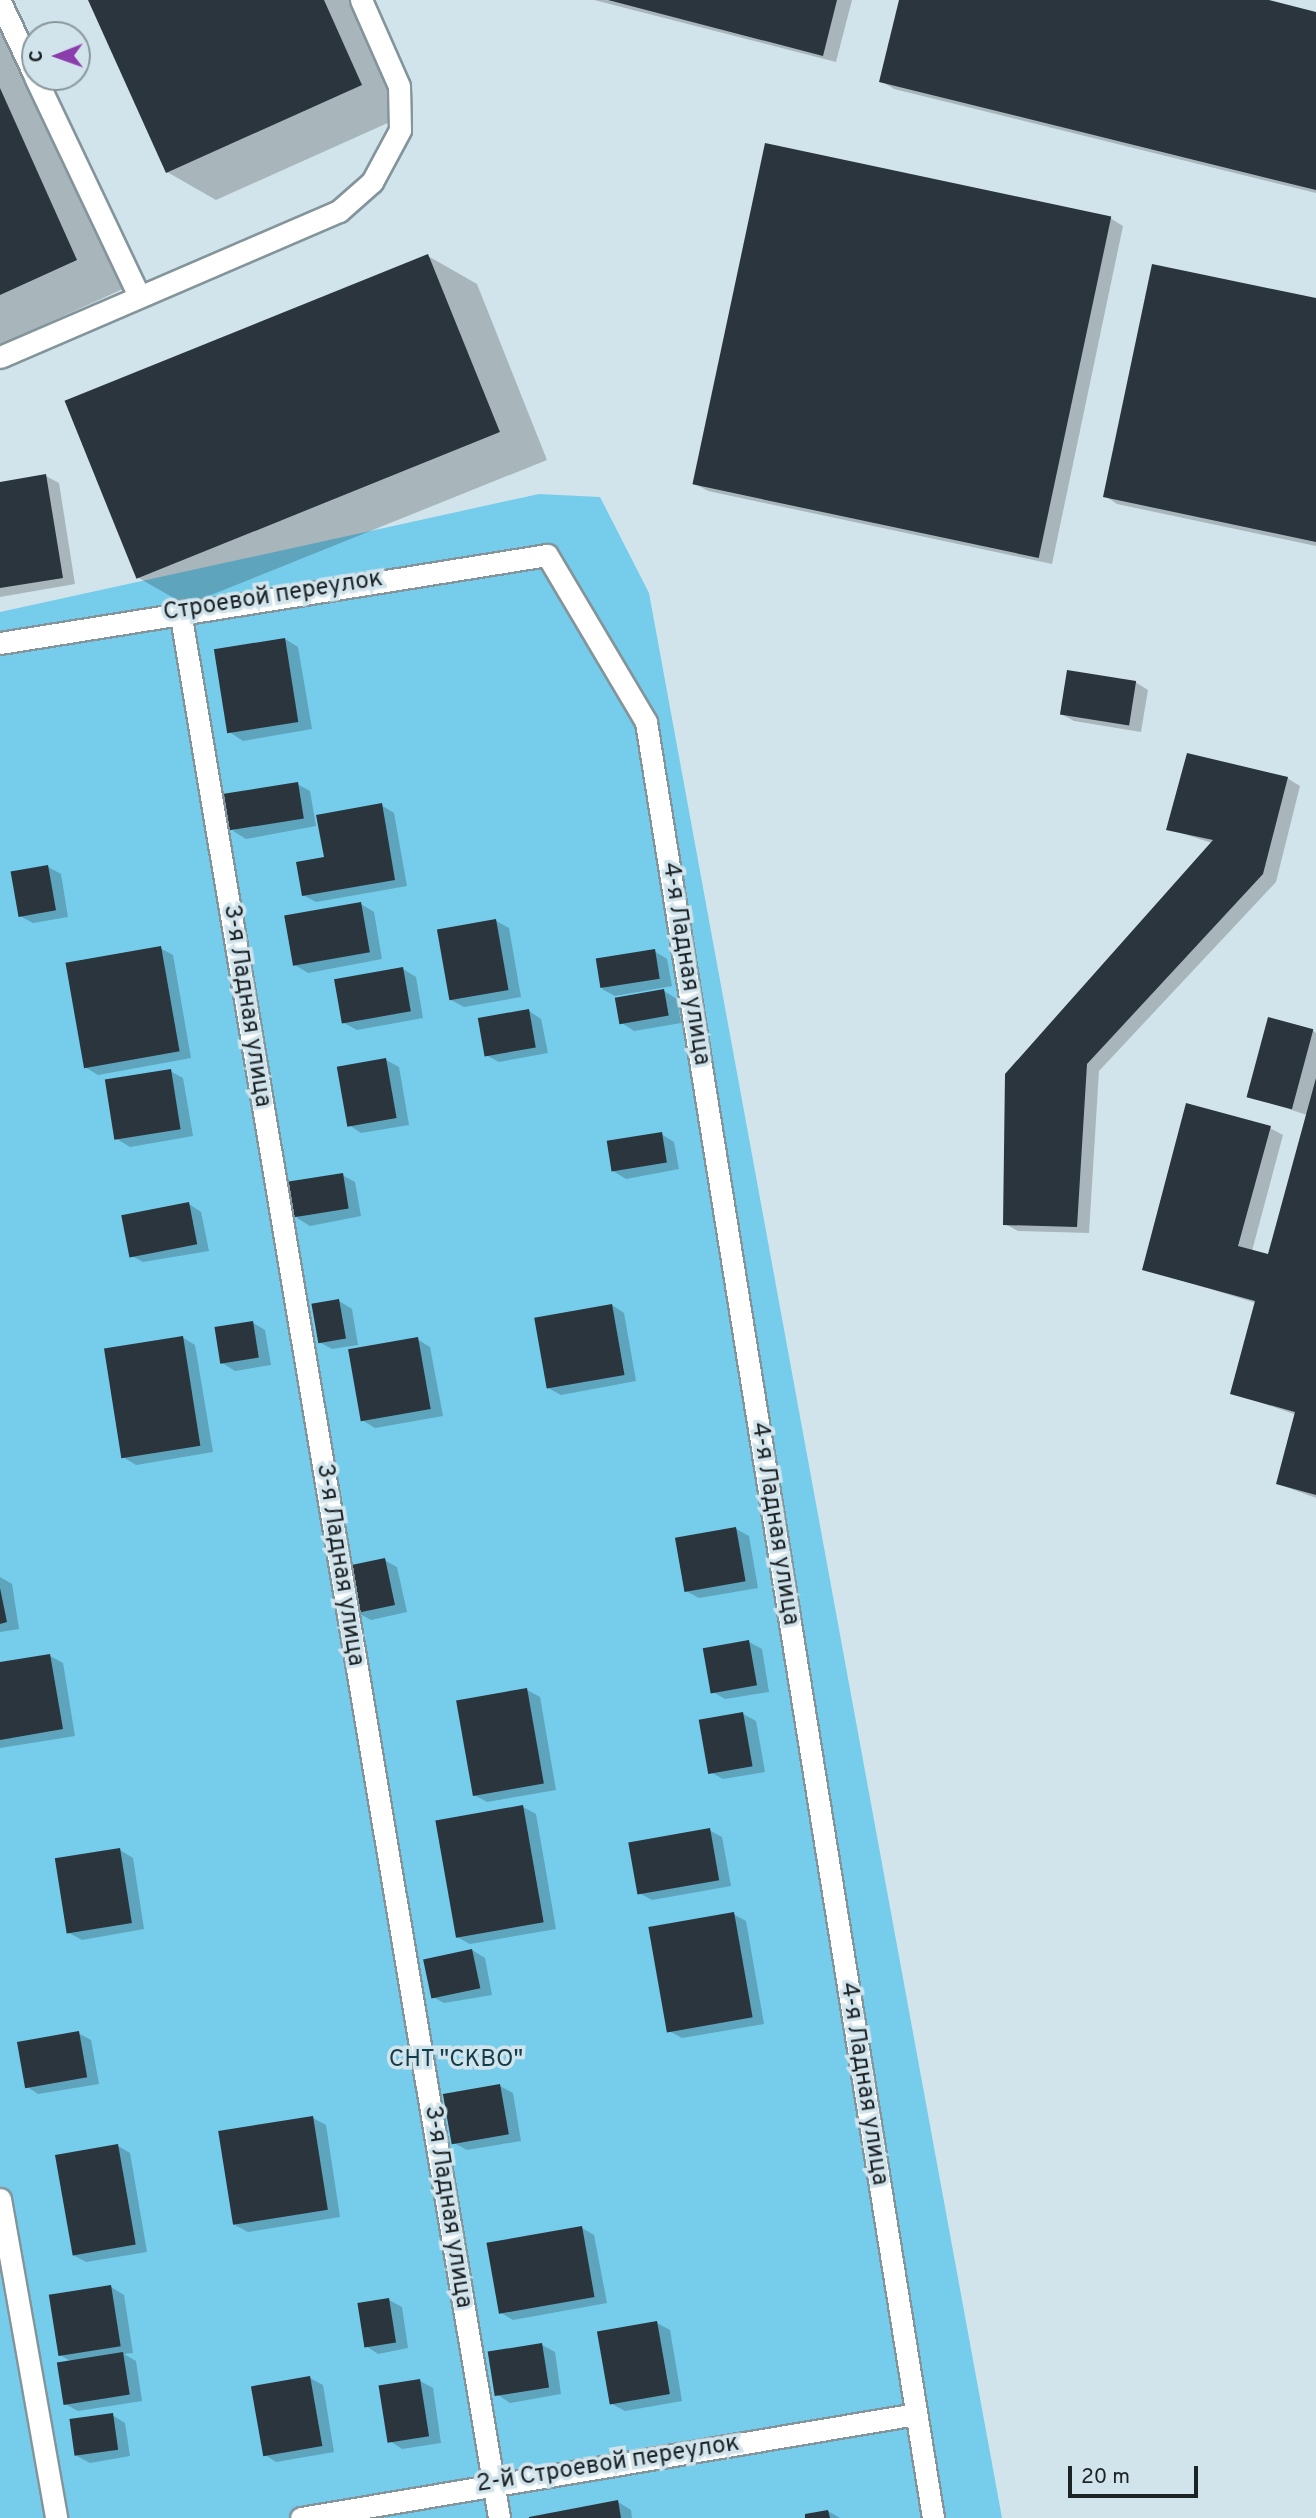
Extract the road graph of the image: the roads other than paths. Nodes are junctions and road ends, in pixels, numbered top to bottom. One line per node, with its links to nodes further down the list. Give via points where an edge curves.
1 (361, 0): 5 (lane, via 399,86 400,130 372,183 339,212)
2 (0, 2): 3 (lane)
3 (21, 46)
4 (42, 91): 5 (lane)
5 (139, 296): 6 (lane)
6 (0, 356)
7 (547, 555): 8 (lane, Строевой переулок); 11 (lane, 4-я Ладная улица, via 646,722)
8 (180, 611): 9 (lane, Строевой переулок); 12 (lane, 3-я Ладная улица)
9 (0, 643)
10 (0, 2199): 13 (lane)
11 (915, 2414): 12 (lane, 2-й Строевой переулок); 16 (lane, 4-я Ладная улица)
12 (493, 2484): 14 (lane, 2-й Строевой переулок); 15 (lane, 3-я Ладная улица)
13 (57, 2518)
14 (301, 2518)
15 (499, 2518)
16 (933, 2518)

